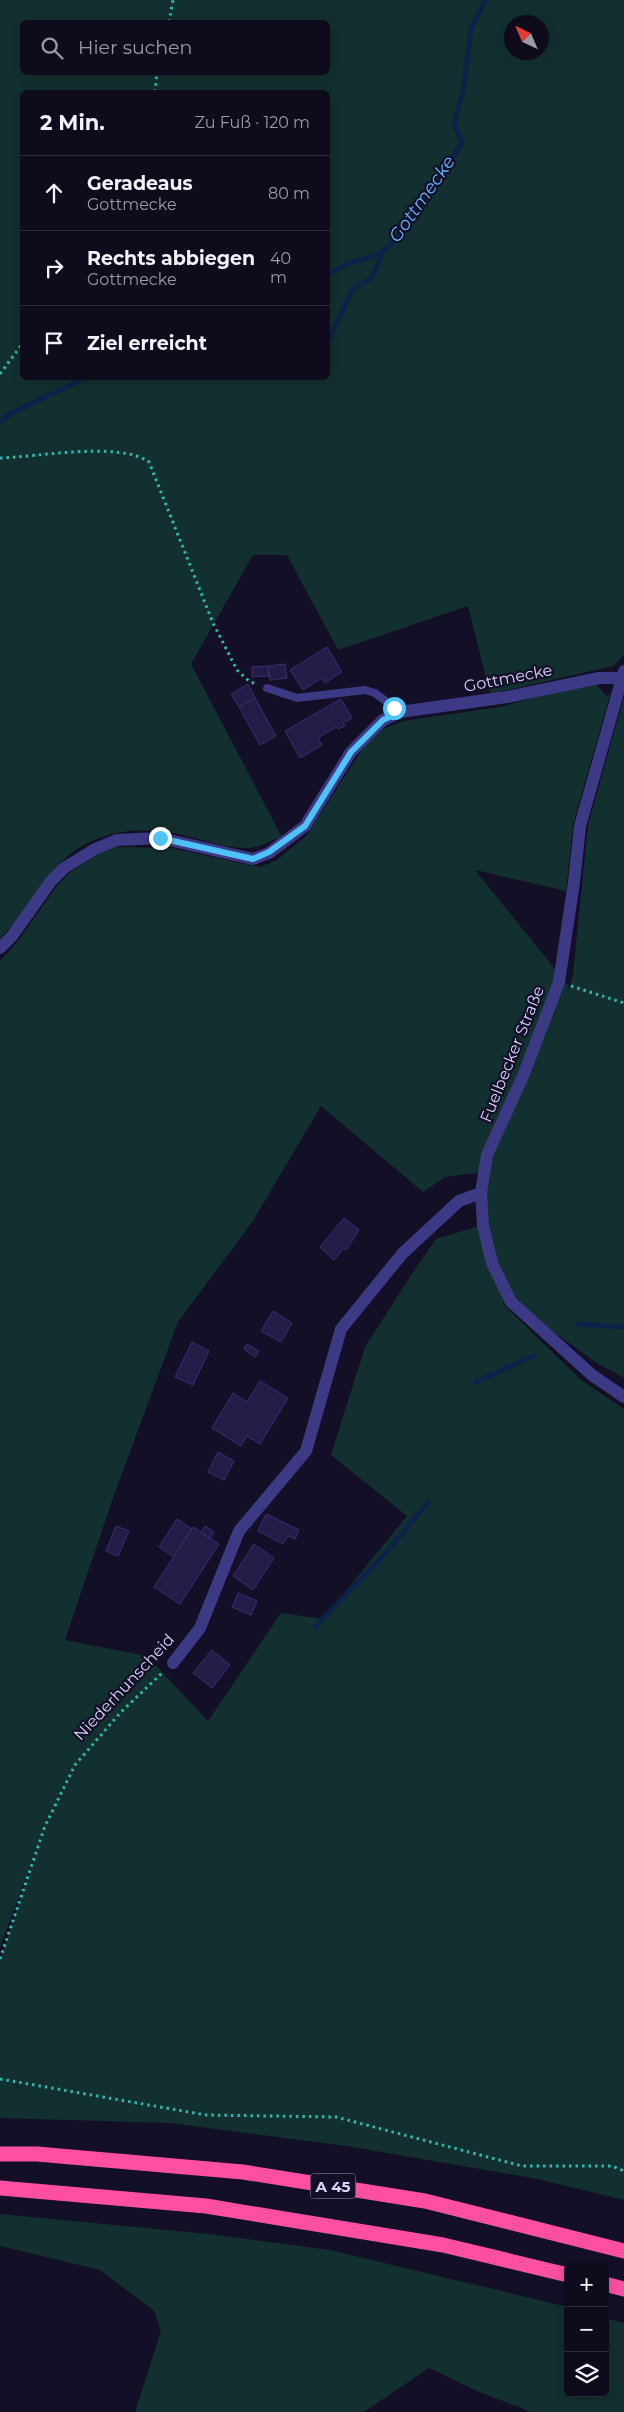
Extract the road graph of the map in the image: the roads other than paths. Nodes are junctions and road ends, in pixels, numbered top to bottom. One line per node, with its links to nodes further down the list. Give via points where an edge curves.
1 (623, 674): 3 (street, Gottmecke, via 507,697); 5 (street, Fuelbecker Straße, via 580,826 558,982 523,1076 487,1155)
2 (267, 688): 3 (lane, via 297,698 365,690 375,693)
3 (400, 712): 4 (street, Gottmecke, via 383,720 351,752 305,826 269,852 253,859 160,838 117,840 95,848 64,868)
4 (0, 948)
5 (481, 1193): 6 (street, Fuelbecker Straße, via 482,1225 492,1263 511,1302 592,1374); 7 (street, Niederhunscheid, via 459,1201 402,1254 341,1328 306,1451 239,1531 200,1628)
6 (624, 1397)
7 (172, 1664)
8 (0, 2154): 10 (highway, A 45, via 37,2154 243,2172 425,2201)
9 (0, 2188): 11 (highway, A 45, via 206,2206 443,2245)
10 (624, 2251)
11 (564, 2274)
12 (609, 2285): 13 (highway)
13 (624, 2289)

